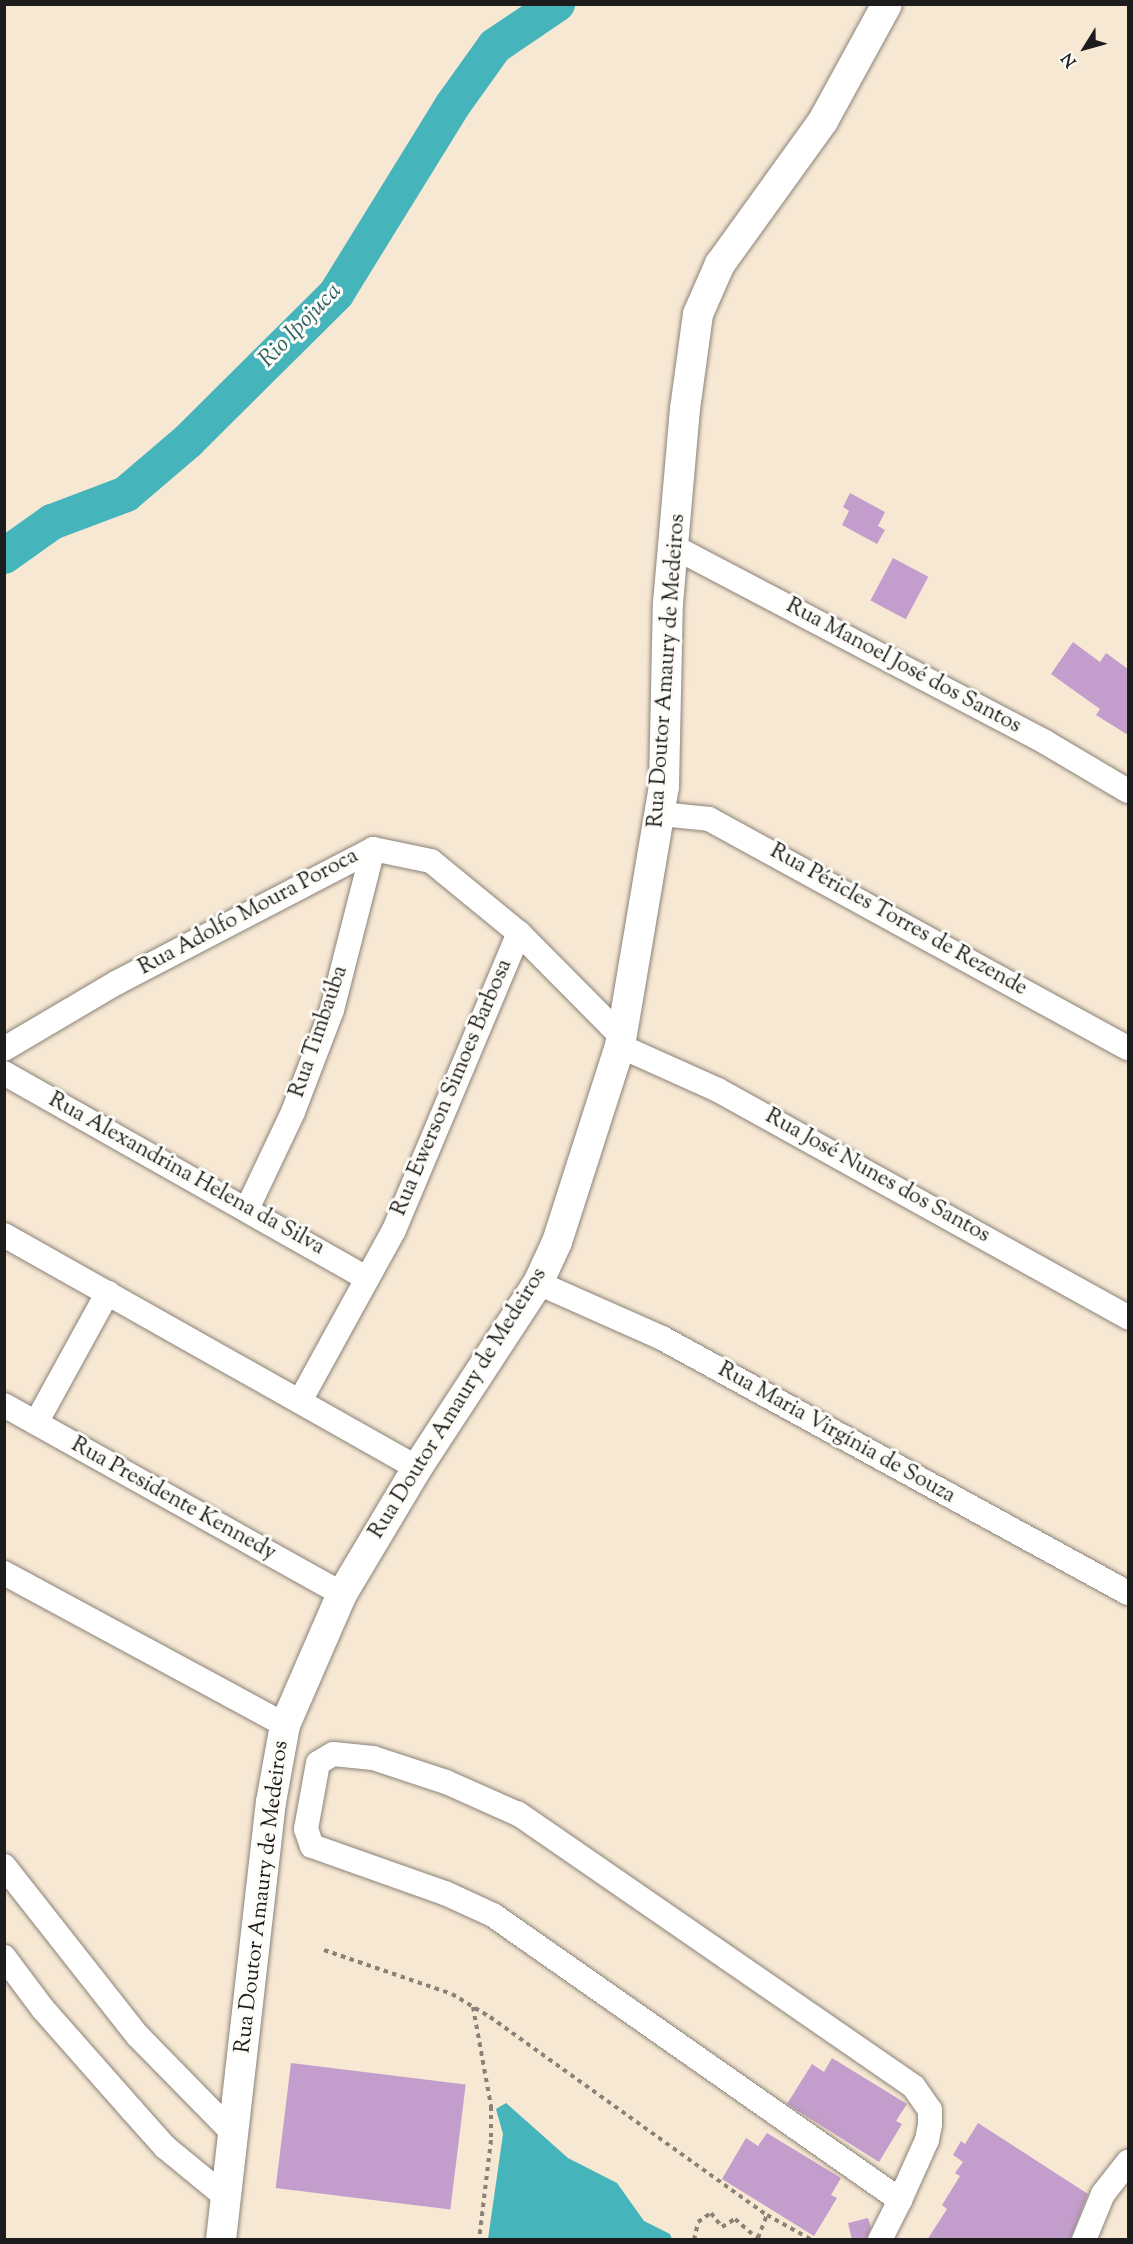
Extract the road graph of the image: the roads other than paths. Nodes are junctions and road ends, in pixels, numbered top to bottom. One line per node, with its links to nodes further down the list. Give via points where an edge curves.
1 (887, 4): 2 (street, Rua Doutor Amaury de Medeiros, via 823,122 744,228 707,287 698,314 691,362)
2 (674, 547): 3 (street, Rua Manoel José dos Santos, via 1045,742); 4 (street, Rua Doutor Amaury de Medeiros, via 668,603)
3 (1128, 790)
4 (661, 814): 7 (street, Rua Doutor Amaury de Medeiros); 8 (street, Rua Péricles Torres de Rezende, via 709,819)
5 (373, 849): 6 (street, Rua Adolfo Moura Poroca, via 431,861); 9 (street, Rua Adolfo Moura Poroca, via 116,983); 11 (street, Rua Timbaúba, via 332,1010 293,1112)
6 (519, 933): 7 (street, Rua Adolfo Moura Poroca); 13 (street, Rua Ewerson Simoes Barbosa, via 489,999 442,1124 394,1230)
7 (621, 1042): 14 (street, Rua Doutor Amaury de Medeiros, via 557,1242); 16 (street, Rua José Nunes dos Santos, via 718,1090)
8 (1128, 1048)
9 (4, 1049)
10 (4, 1073): 11 (street, Rua Alexandrina Helena da Silva)
11 (247, 1209): 13 (street, Rua Alexandrina Helena da Silva)
12 (4, 1235): 15 (street)
13 (367, 1278): 17 (street, Rua Ewerson Simoes Barbosa)
14 (538, 1283): 20 (street, Rua Doutor Amaury de Medeiros); 22 (street, Rua Maria Virgínia de Souza, via 662,1338)
15 (108, 1292): 17 (street); 19 (street)
16 (1128, 1317)
17 (300, 1401): 20 (street)
18 (4, 1405): 19 (street, Rua Presidente Kennedy)
19 (36, 1423): 23 (street, Rua Presidente Kennedy)
20 (417, 1468): 23 (street, Rua Doutor Amaury de Medeiros)
21 (4, 1573): 24 (street)
22 (1128, 1593)
23 (342, 1594): 24 (street, Rua Doutor Amaury de Medeiros)
24 (285, 1725): 27 (street, Rua Doutor Amaury de Medeiros, via 271,1802)
25 (4, 1866): 27 (street, via 138,2036)
26 (4, 1957): 29 (street, via 43,2010 145,2125)
27 (234, 2134): 29 (street, Rua Doutor Amaury de Medeiros)
28 (1128, 2162): 33 (street, via 1103,2194)
29 (227, 2198): 31 (street, Rua Doutor Amaury de Medeiros)
30 (900, 2200): 30 (street, Rua Doutor Amaury de Medeiros, via 930,2124 930,2110 907,2081 518,1814 446,1782 384,1762 333,1754 318,1763 306,1829 312,1846 445,1893 493,1915); 32 (street)
31 (221, 2240)
32 (880, 2240)
33 (1084, 2240)

